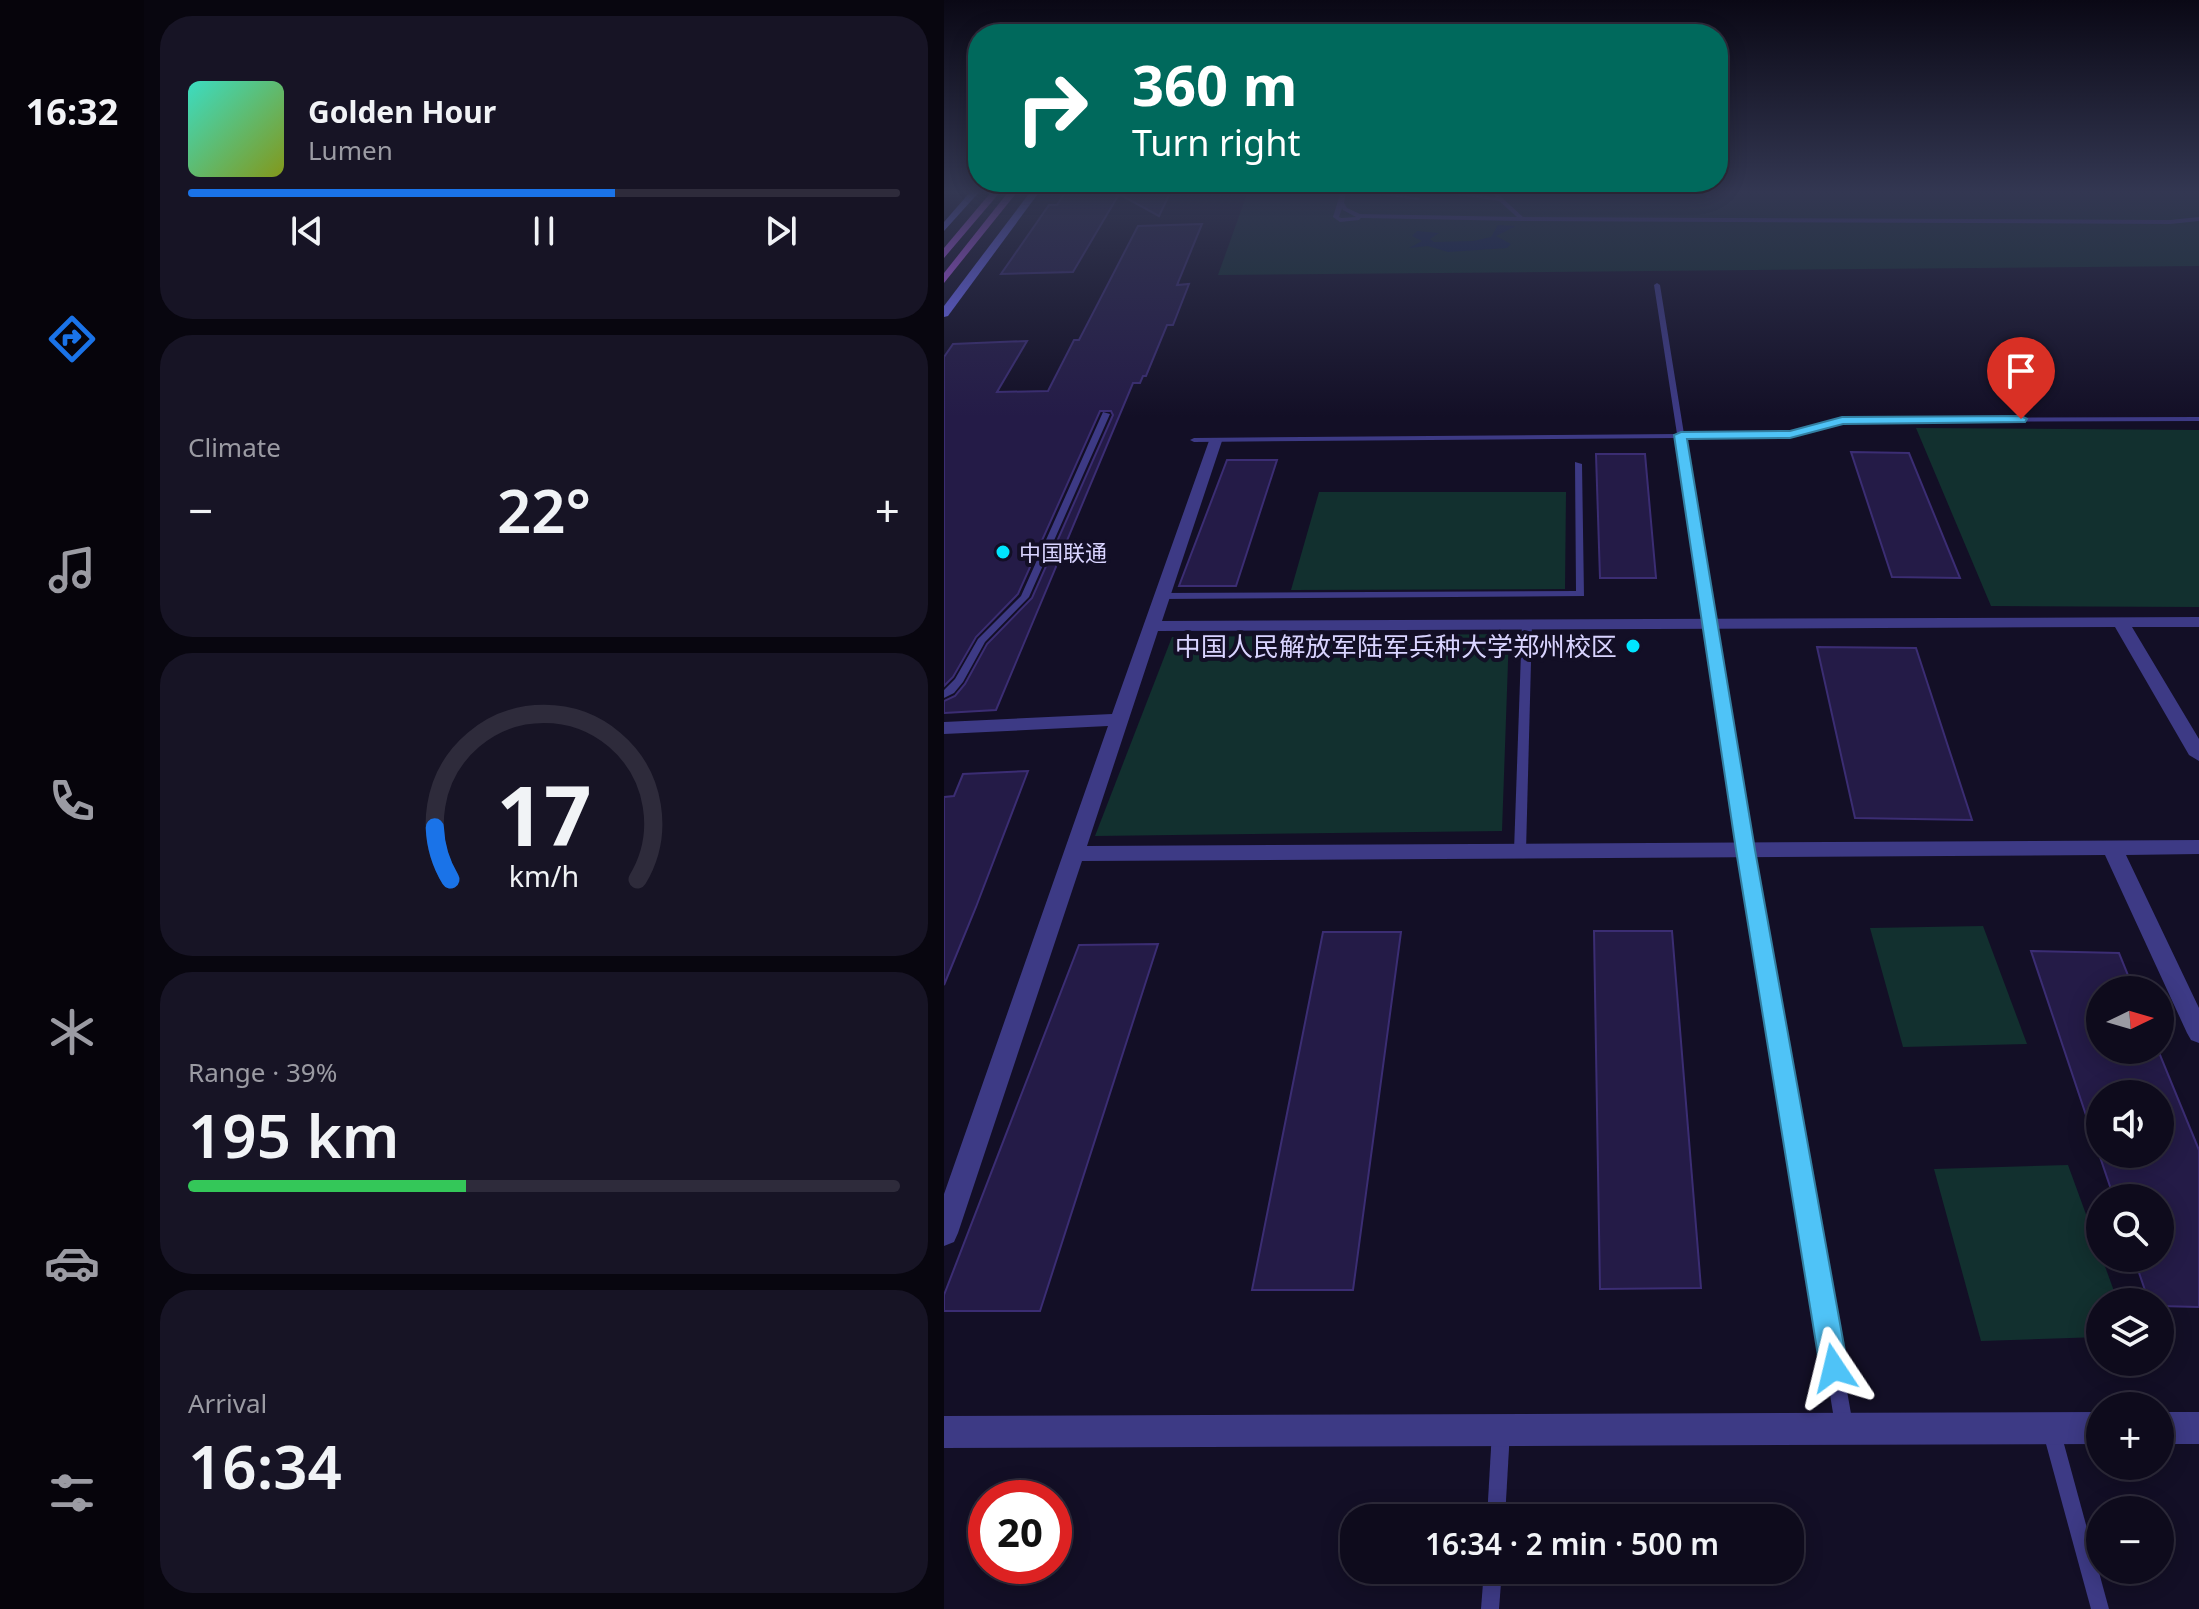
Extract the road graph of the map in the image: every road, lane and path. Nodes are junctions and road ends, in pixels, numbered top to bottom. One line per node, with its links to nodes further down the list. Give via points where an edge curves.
1 (980, 266): 3 (street)
2 (1657, 285): 6 (lane)
3 (944, 314)
4 (1106, 414): 15 (lane, via 1025,597 985,635 958,687)
5 (2199, 419): 6 (lane, via 1842,420 1790,435)
6 (1681, 435): 7 (lane); 13 (lane)
7 (1204, 441): 9 (street)
8 (1578, 464): 9 (lane, via 1581,594)
9 (1162, 596): 14 (street)
10 (2120, 622): 11 (street); 13 (street); 18 (street)
11 (2199, 622)
12 (1527, 624): 13 (street); 14 (street); 22 (lane)
13 (1710, 624): 21 (lane)
14 (1151, 626): 16 (street)
15 (944, 695)
16 (1119, 720): 17 (street); 23 (street)
17 (944, 728)
18 (2199, 755)
19 (2199, 847): 20 (street)
20 (2112, 848): 21 (street); 24 (street)
21 (1746, 850): 22 (street); 30 (lane)
22 (1520, 851): 23 (street)
23 (1074, 854): 25 (street)
24 (2199, 1033)
25 (944, 1233)
26 (2051, 1428): 27 (street); 30 (street); 36 (lane)
27 (2086, 1428)
28 (2174, 1428): 29 (street)
29 (2199, 1428)
30 (1844, 1429): 31 (street)
31 (1501, 1430): 32 (street); 33 (lane)
32 (944, 1432)
33 (1497, 1504)
34 (1492, 1584): 35 (lane)
35 (1490, 1609)
36 (2100, 1609)

